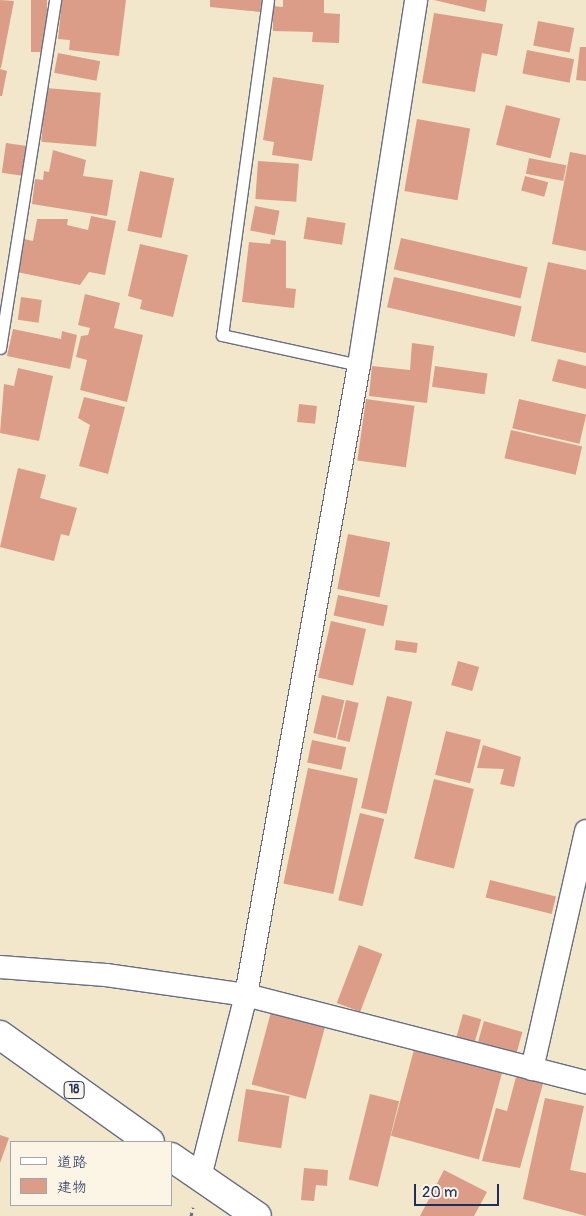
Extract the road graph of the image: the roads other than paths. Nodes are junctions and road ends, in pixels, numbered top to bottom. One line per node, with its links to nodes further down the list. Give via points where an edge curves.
1 (55, 0): 4 (lane)
2 (268, 0): 5 (lane, via 222,335)
3 (416, 0): 5 (street)
4 (0, 348)
5 (359, 365): 8 (street)
6 (586, 831): 10 (street)
7 (0, 968): 8 (street, via 106,975)
8 (246, 995): 10 (street); 14 (street)
9 (0, 1035): 12 (highway, 18)
10 (532, 1069): 11 (street)
11 (586, 1082)
12 (149, 1141)
13 (172, 1158): 14 (highway)
14 (200, 1177): 15 (highway)
15 (257, 1216)

